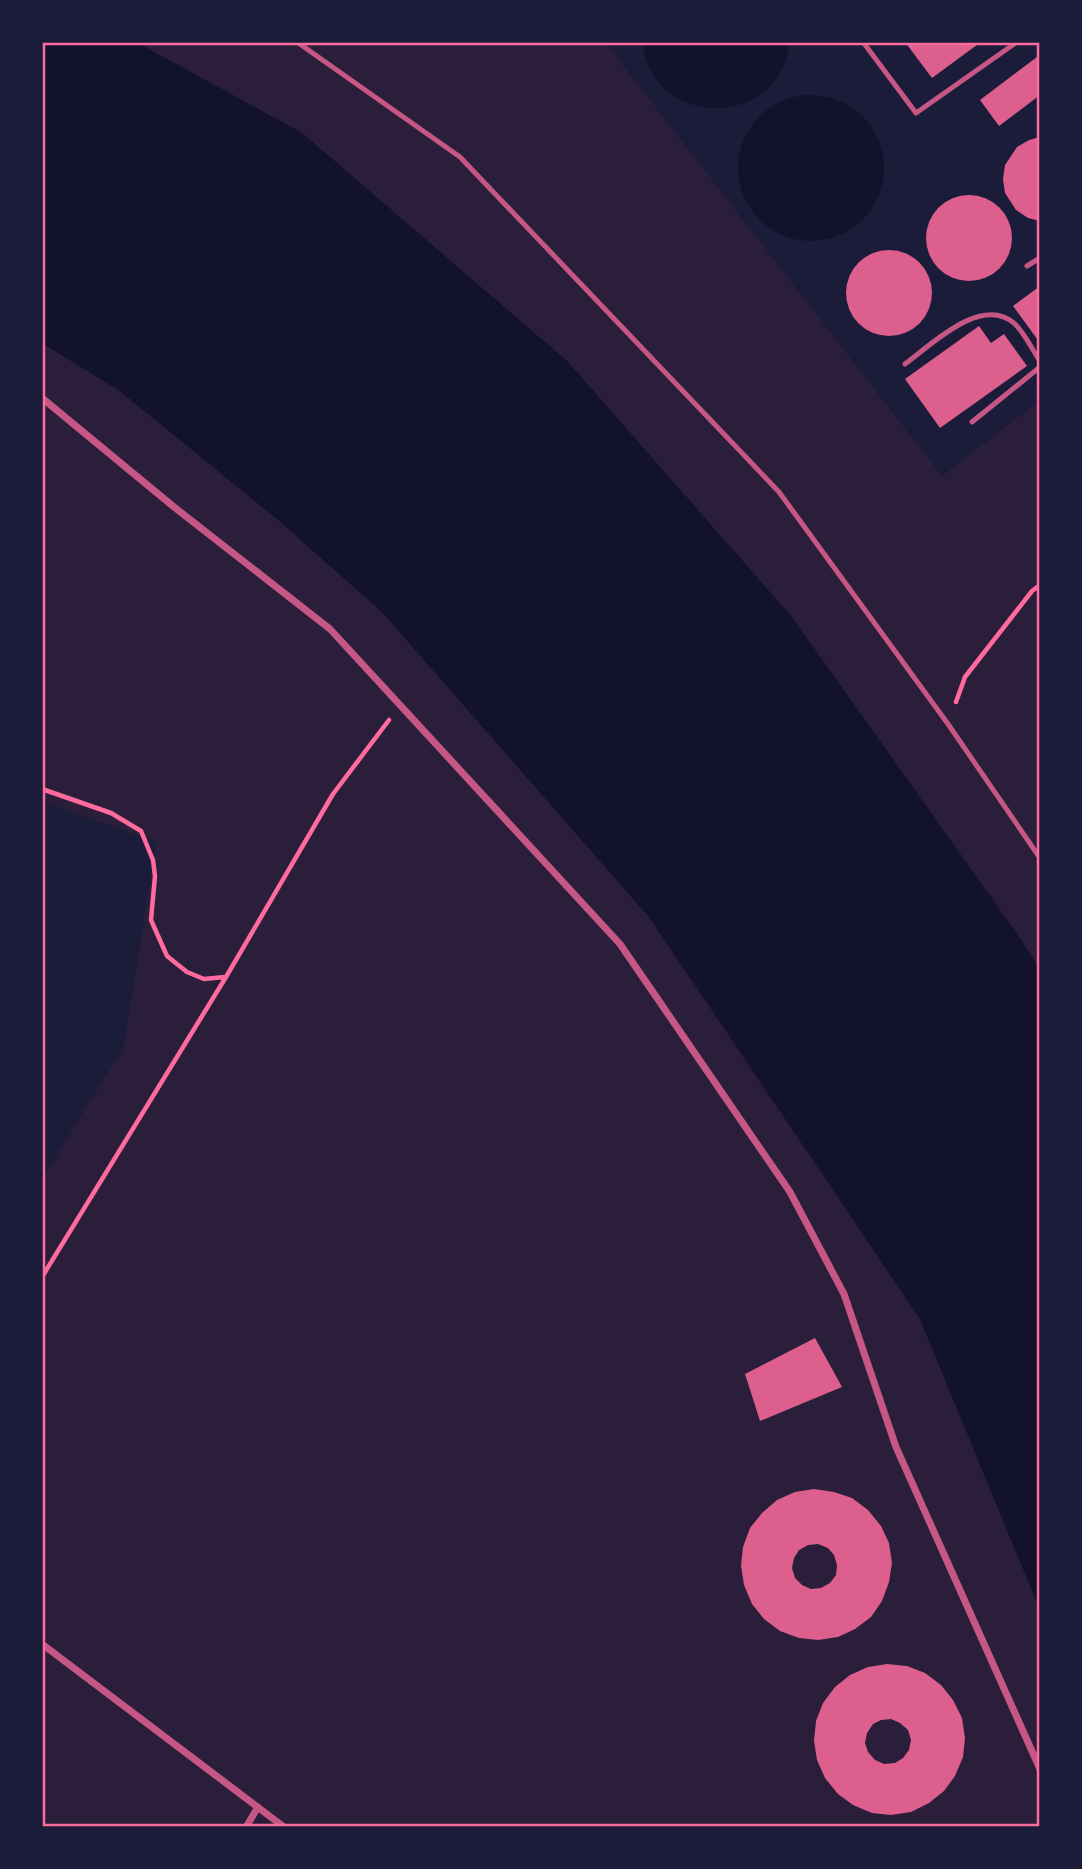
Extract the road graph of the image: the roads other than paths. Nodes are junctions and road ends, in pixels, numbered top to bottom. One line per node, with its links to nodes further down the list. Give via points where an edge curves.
1 (297, 42): 11 (lane, via 460,157 779,492)
2 (863, 42): 3 (lane, via 916,113)
3 (1017, 42)
4 (1040, 258): 5 (lane)
5 (1027, 266)
6 (1040, 361): 7 (lane, via 1014,324 983,314 968,319)
7 (905, 364)
8 (1040, 367): 10 (lane)
9 (42, 398): 13 (street, via 330,629 620,944 790,1192 844,1294 896,1447)
10 (972, 422)
11 (1040, 858)
12 (42, 1644): 14 (street)
13 (1040, 1769)
14 (258, 1807): 15 (street); 16 (street)
15 (246, 1827)
16 (284, 1827)

